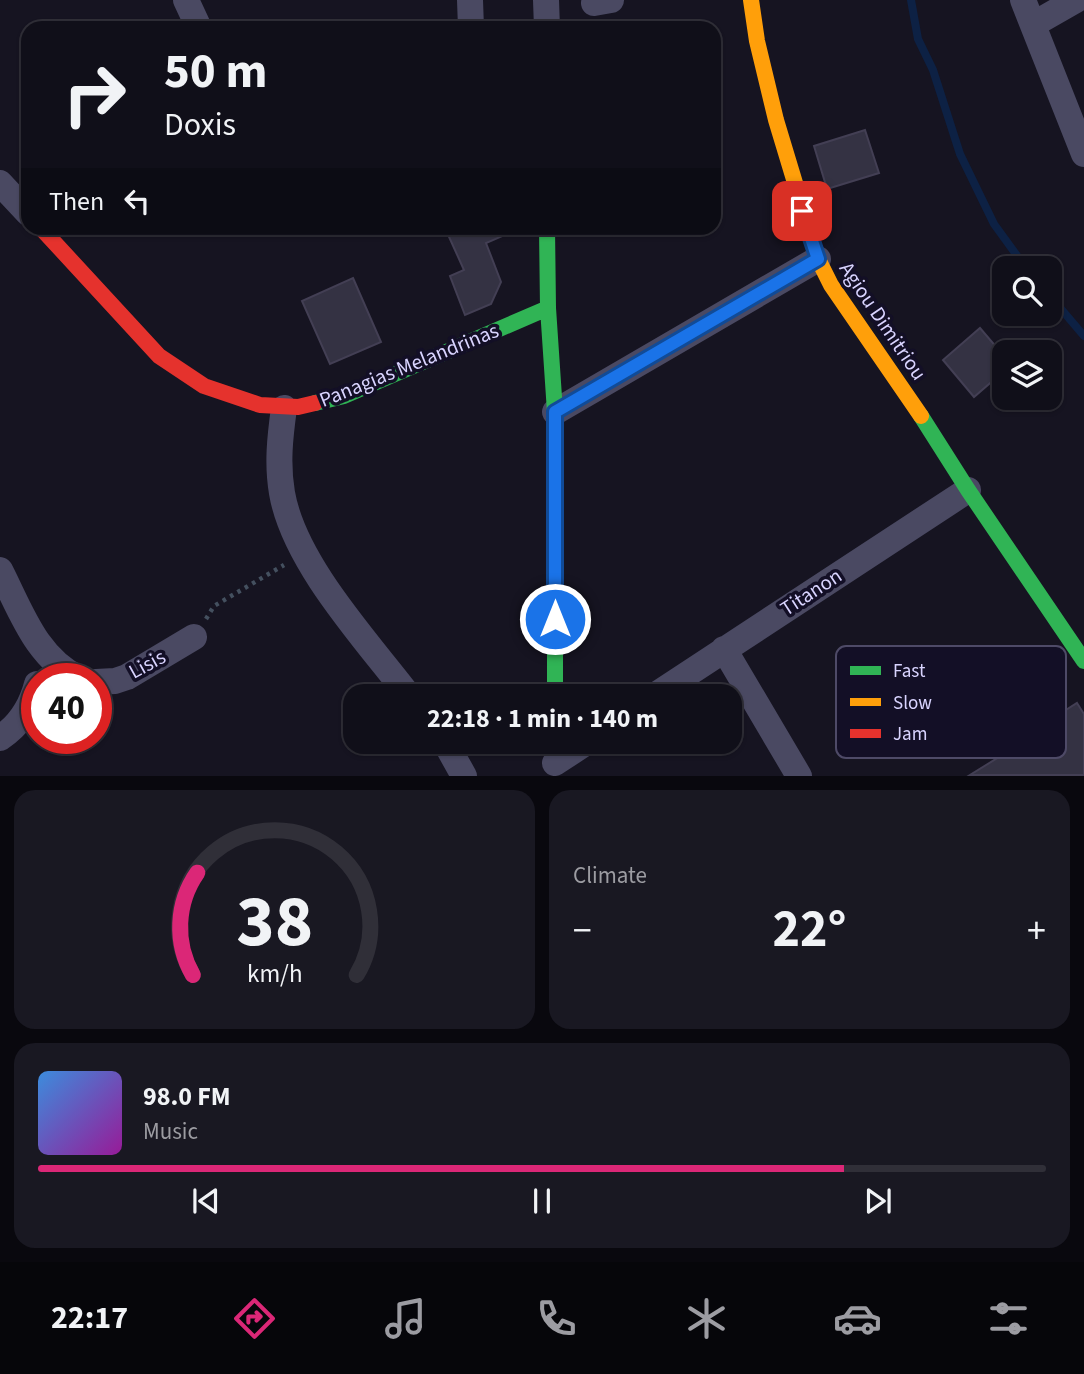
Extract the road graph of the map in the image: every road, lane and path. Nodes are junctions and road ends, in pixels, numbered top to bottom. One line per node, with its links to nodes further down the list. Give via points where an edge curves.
1 (186, 0): 7 (street)
2 (470, 0): 8 (street)
3 (546, 0): 9 (street)
4 (751, 0): 16 (street, Agiou Dimitriou, via 773,110)
5 (1023, 0): 10 (street)
6 (1076, 0): 10 (street)
7 (196, 21)
8 (471, 21)
9 (547, 21)
10 (1034, 24): 11 (street)
11 (1084, 154)
12 (0, 183): 13 (street)
13 (21, 206)
14 (47, 235): 18 (street, Panagias Melandrinas, via 146,343 174,367 233,398)
15 (547, 235): 17 (street)
16 (818, 259): 19 (street); 20 (street, Agiou Dimitriou)
17 (548, 308): 18 (street, Panagias Melandrinas, via 344,396); 19 (street)
18 (284, 408): 21 (street, via 279,447 283,496)
19 (555, 412): 31 (street)
20 (968, 490): 25 (street, Titanon); 26 (street, Agiou Dimitriou)
21 (305, 552): 23 (path, via 214,606); 30 (street, via 331,595)
22 (0, 570): 24 (street)
23 (194, 637): 29 (street, Lisis)
24 (36, 642): 27 (street); 28 (street)
25 (724, 649): 32 (street, Titanon); 37 (street)
26 (1084, 662)
27 (37, 663)
28 (55, 663)
29 (112, 681)
30 (401, 684)
31 (555, 684)
32 (672, 684)
33 (21, 719): 34 (street)
34 (0, 738)
35 (452, 754): 36 (street)
36 (464, 775)
37 (799, 775)

